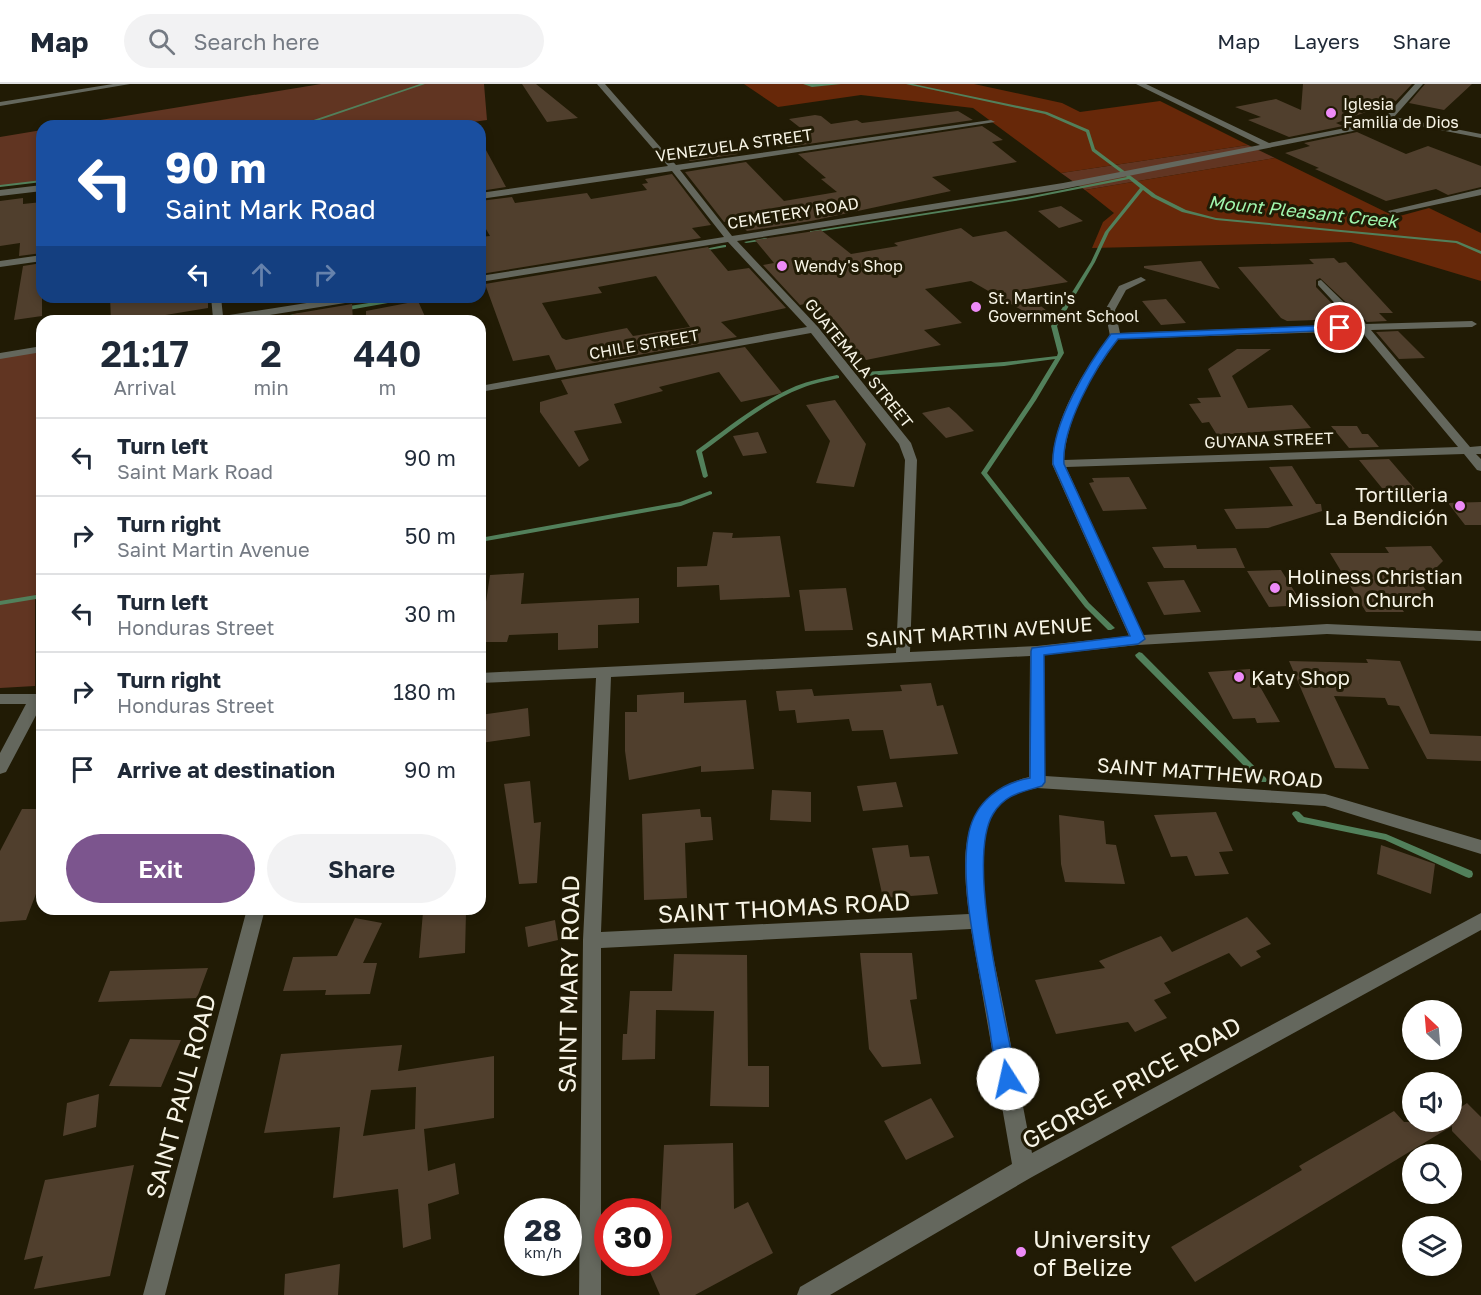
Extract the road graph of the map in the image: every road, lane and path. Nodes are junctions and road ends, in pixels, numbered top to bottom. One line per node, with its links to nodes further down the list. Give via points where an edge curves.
1 (126, 84): 5 (street)
2 (601, 84): 11 (street, GUATEMALA STREET)
3 (1140, 84): 10 (street)
4 (1419, 84): 7 (street)
5 (100, 86): 6 (street)
6 (0, 104)
7 (1389, 118): 9 (street); 10 (street)
8 (991, 122): 11 (street, VENEZUELA STREET)
9 (1481, 136)
10 (1269, 146): 17 (street, CEMETERY ROAD, via 1063,186)
11 (675, 169): 15 (street, VENEZUELA STREET); 17 (street, GUATEMALA STREET)
12 (36, 189): 14 (street)
13 (1481, 192): 16 (street)
14 (0, 193)
15 (486, 195)
16 (1392, 211)
17 (730, 239): 20 (street, CEMETERY ROAD); 27 (street, GUATEMALA STREET)
18 (36, 259): 19 (street)
19 (0, 264)
20 (486, 278)
21 (1141, 280): 28 (street, via 1122,288 1110,310)
22 (1321, 283): 26 (street)
23 (327, 303): 24 (street)
24 (253, 315)
25 (1473, 324): 26 (street)
26 (1363, 327): 28 (street); 32 (street)
27 (814, 329): 31 (street, CHILE STREET); 39 (street, GUATEMALA STREET, via 905,443 911,460)
28 (1115, 336): 34 (street, via 1097,359 1078,395 1057,449)
29 (36, 350): 30 (street)
30 (0, 356)
31 (486, 387)
32 (1466, 450): 33 (street, GUYANA STREET); 34 (street, GUYANA STREET); 35 (street)
33 (1481, 450)
34 (1058, 464): 37 (street)
35 (1481, 467)
36 (1481, 636): 37 (street, SAINT MARTIN AVENUE, via 1327,629)
37 (1138, 639): 38 (street, SAINT MARTIN AVENUE)
38 (1037, 651): 39 (street, SAINT MARTIN AVENUE); 46 (street)
39 (903, 658): 40 (street, SAINT MARTIN AVENUE)
40 (604, 673): 41 (street, SAINT MARTIN AVENUE); 51 (street, SAINT MARY ROAD)
41 (486, 678)
42 (0, 699): 43 (street)
43 (36, 699)
44 (36, 704): 45 (street)
45 (0, 768)
46 (1037, 782): 47 (street, SAINT MATTHEW ROAD, via 1325,800); 49 (street, SAINT MATTHEW ROAD, via 1014,786 1000,795 987,809 977,831 974,860)
47 (1481, 847)
48 (254, 915): 53 (street, SAINT PAUL ROAD)
49 (979, 921): 51 (street, SAINT THOMAS ROAD); 52 (street, SAINT MATTHEW ROAD)
50 (1481, 921): 52 (street, GEORGE PRICE ROAD)
51 (592, 940): 54 (street, SAINT MARY ROAD)
52 (1024, 1169): 55 (street, GEORGE PRICE ROAD)
53 (154, 1295)
54 (590, 1295)
55 (808, 1295)

